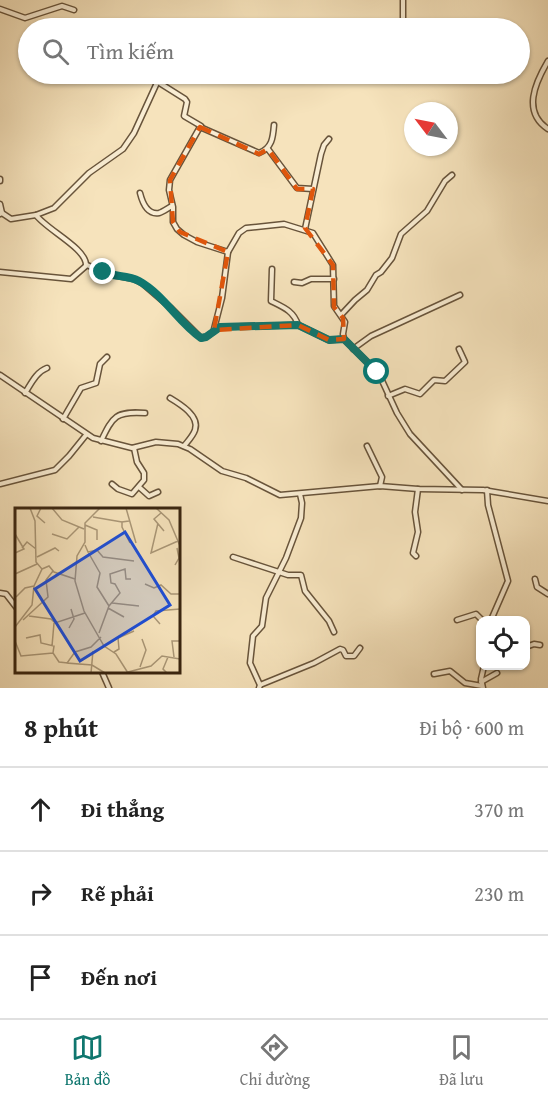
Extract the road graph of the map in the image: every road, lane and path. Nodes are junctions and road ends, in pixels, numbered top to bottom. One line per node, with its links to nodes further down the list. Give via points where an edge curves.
1 (403, 0): 4 (street)
2 (0, 9): 3 (street, via 25,18 62,6)
3 (74, 10)
4 (403, 18)
5 (548, 62): 10 (street, via 536,82 533,99 538,121)
6 (157, 84): 19 (street, via 123,149 89,172 58,205)
7 (161, 84): 9 (street, via 188,102 184,116)
8 (274, 125): 12 (street)
9 (201, 126): 12 (street, via 257,153); 17 (street, via 170,180)
10 (548, 129)
11 (329, 139): 14 (street, via 322,149)
12 (268, 149): 14 (street, via 297,189)
13 (452, 175): 28 (street, via 444,181 427,210 401,234 393,256 365,293)
14 (313, 189): 20 (street)
15 (140, 193): 17 (street, via 153,213)
16 (0, 204): 18 (street)
17 (172, 206): 21 (street, via 173,222 180,232)
18 (1, 213): 19 (street, via 11,219)
19 (36, 215): 22 (street, via 79,251)
20 (305, 229): 21 (street, via 284,224 246,228 239,232); 25 (street, via 313,233 325,251 333,265)
21 (228, 252): 30 (street)
22 (86, 265): 24 (street, via 71,279); 30 (street, via 142,283 201,338)
23 (272, 269): 29 (street, via 271,301 294,316)
24 (0, 272)
25 (334, 279): 26 (street); 28 (street, via 334,306)
26 (294, 282)
27 (460, 295): 32 (street, via 362,341)
28 (341, 315): 31 (street, via 345,322)
29 (298, 325): 30 (street); 31 (street, via 329,340)
30 (214, 330)
31 (344, 339): 32 (street)
32 (353, 349): 38 (street, via 379,374)
33 (459, 349): 38 (street, via 465,362 443,382 434,380 420,394 405,389)
34 (107, 357): 41 (street, via 100,364 96,383 82,387)
35 (47, 368): 37 (street, via 34,378)
36 (0, 375): 37 (street)
37 (26, 393): 41 (street)
38 (388, 396): 52 (street, via 410,434)
39 (170, 398): 44 (street, via 195,420 195,430)
40 (145, 413): 43 (street, via 117,415)
41 (63, 419): 42 (street)
42 (86, 435): 43 (street); 47 (street, via 55,470)
43 (101, 441): 46 (street)
44 (184, 446): 46 (street, via 156,442); 55 (street, via 222,471 273,493)
45 (367, 446): 49 (street, via 382,477)
46 (134, 448): 50 (street, via 145,475)
47 (0, 484)
48 (112, 484): 50 (street, via 130,494)
49 (380, 486): 51 (street); 55 (street)
50 (139, 487): 54 (street, via 149,496)
51 (418, 489): 52 (street); 58 (street, via 418,532 413,553)
52 (462, 490): 53 (street)
53 (487, 490): 56 (street); 65 (street, via 508,581)
54 (158, 492)
55 (300, 494): 59 (street, via 302,514)
56 (548, 501)
57 (233, 556): 59 (street)
58 (416, 556)
59 (279, 572): 67 (street, via 303,576 305,591); 76 (street, via 266,598 262,626 253,636 250,663)
60 (535, 579): 62 (street, via 537,587)
61 (0, 593): 63 (street, via 6,594)
62 (548, 594)
63 (15, 606)
64 (478, 616): 66 (street)
65 (493, 616)
66 (457, 620)
67 (334, 632)
68 (530, 645): 69 (street)
69 (540, 645)
70 (360, 648): 76 (street, via 354,656 346,656 340,650)
71 (484, 670): 75 (street)
72 (102, 673): 78 (street)
73 (497, 673): 75 (street)
74 (434, 674): 77 (street, via 450,671)
75 (482, 685): 77 (street)
76 (259, 686)
77 (468, 686)
78 (109, 688)

